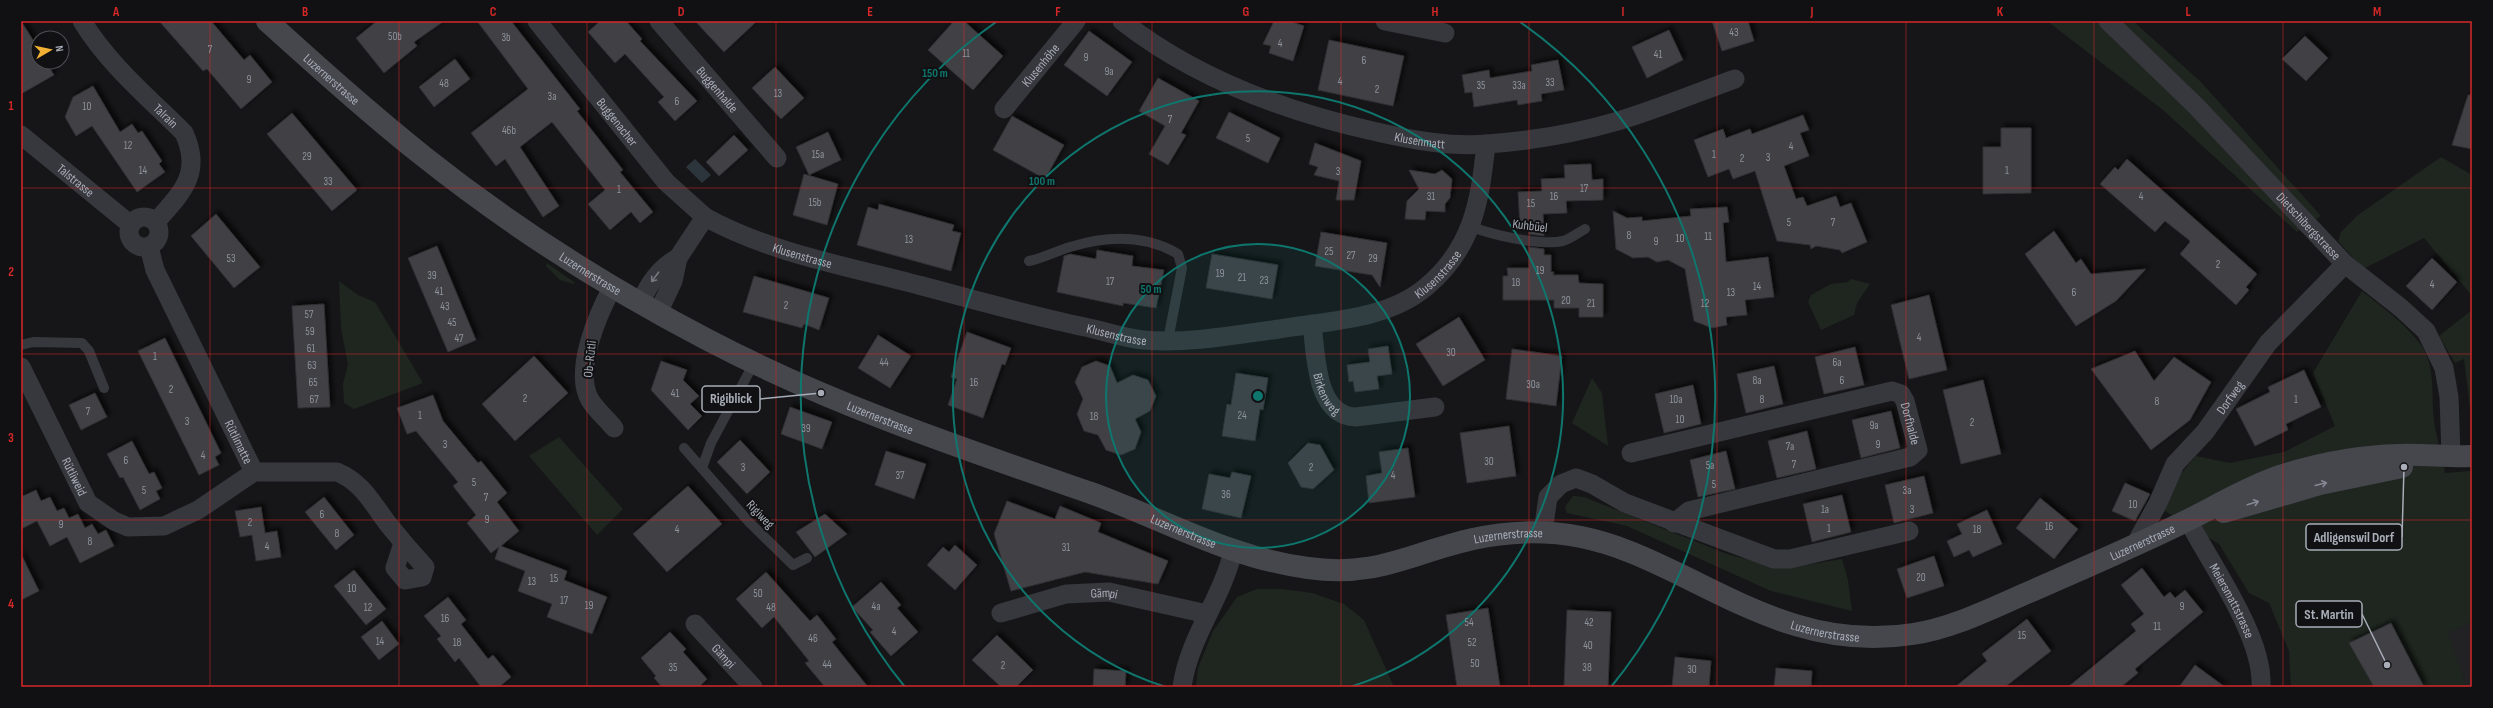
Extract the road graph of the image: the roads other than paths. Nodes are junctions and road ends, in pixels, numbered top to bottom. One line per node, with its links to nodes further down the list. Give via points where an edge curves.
1 (82, 21): 16 (street, Talrain, via 102,51 129,82 184,132 188,141 188,183)
2 (267, 21): 23 (main road, Luzernerstrasse, via 428,160 550,247)
3 (537, 21): 15 (street, Buggenacher, via 666,182)
4 (659, 21): 14 (street, Buggenhalde)
5 (1076, 21): 11 (street, Klusenhöhe)
6 (1122, 21): 13 (street, Klusenmatt, via 1142,37 1206,75 1247,93 1320,119 1416,141)
7 (1385, 21): 9 (street)
8 (2108, 21): 22 (street, Dietschibergstrasse, via 2201,111)
9 (1445, 33)
10 (1735, 79): 13 (street, Klusenmatt, via 1650,110 1585,129)
11 (1004, 109)
12 (21, 135): 17 (street, Talstrasse)
13 (1486, 144): 18 (street, Klusenstrasse, via 1482,180)
14 (777, 158)
15 (705, 217): 24 (street, via 678,258 659,272); 26 (street, Klusenstrasse, via 758,242 979,301 1142,340)
16 (156, 222): 17 (street, via 146,217); 20 (street, via 159,237)
17 (131, 225): 20 (street, via 131,240 139,246)
18 (1472, 227): 19 (lane, Kuhbüel, via 1538,241 1563,241); 25 (street, Klusenstrasse, via 1440,272 1426,287 1409,298 1357,317)
19 (1585, 229)
20 (149, 247): 38 (street, Rütlimatte, via 155,270)
21 (1029, 261): 26 (lane, via 1071,246 1117,237 1166,246 1178,254 1182,268)
22 (2345, 264): 36 (street, Dietschibergstrasse, via 2401,308 2433,340 2444,368 2449,397); 44 (street, Dorfweg, via 2268,343 2205,432 2175,464 2158,503)
23 (613, 286): 24 (main road, Luzernerstrasse); 32 (street, Ob-Rütli, via 592,333 584,376 590,399)
24 (649, 308): 28 (main road, Luzernerstrasse)
25 (1312, 324): 26 (street, Klusenstrasse, via 1230,336); 31 (street, Birkenweg, via 1322,389 1338,413 1356,417)
26 (1168, 340)
27 (21, 345): 30 (lane, via 33,342 82,343 89,351)
28 (754, 363): 37 (lane, via 711,443); 45 (main road, Luzernerstrasse, via 892,422 1112,501)
29 (21, 367): 38 (street, Rütliweid, via 88,503 128,528 164,526 198,510)
30 (104, 388)
31 (1435, 407)
32 (614, 428)
33 (684, 448): 37 (lane, Rigiweg)
34 (1631, 453): 40 (street, Dorfhalde, via 1892,392 1901,394 1905,401 1918,450 1910,458 1689,511)
35 (2472, 456): 36 (main road, Luzernerstrasse)
36 (2443, 457): 39 (main road, Luzernerstrasse, via 2320,484)
37 (702, 468): 46 (lane, Rigiweg, via 749,522 793,565)
38 (254, 472): 43 (street, Rütlimatte, via 337,472 347,476 362,488)
39 (2188, 520): 44 (main road, Luzernerstrasse); 52 (street, Meiersmattstrasse, via 2249,633)
40 (1674, 523): 41 (street, via 1774,559 1790,558); 42 (street, via 1625,503 1576,478 1561,484 1548,497)
41 (1909, 531)
42 (1543, 532): 44 (main road, Luzernerstrasse, via 1593,539 1627,550 1756,612 1826,634 1852,637 1907,635 1955,624); 45 (main road, Luzernerstrasse, via 1483,537 1403,561 1352,571 1302,568)
43 (403, 543)
44 (2135, 545)
45 (1233, 551): 48 (street, via 1227,572)
46 (807, 558)
47 (1001, 613): 48 (street, Gämpi, via 1066,594 1108,592)
48 (1207, 614): 51 (street, via 1186,662)
49 (695, 624): 50 (street, Gämpi)
50 (754, 687)
51 (1182, 687)
52 (2261, 687)

